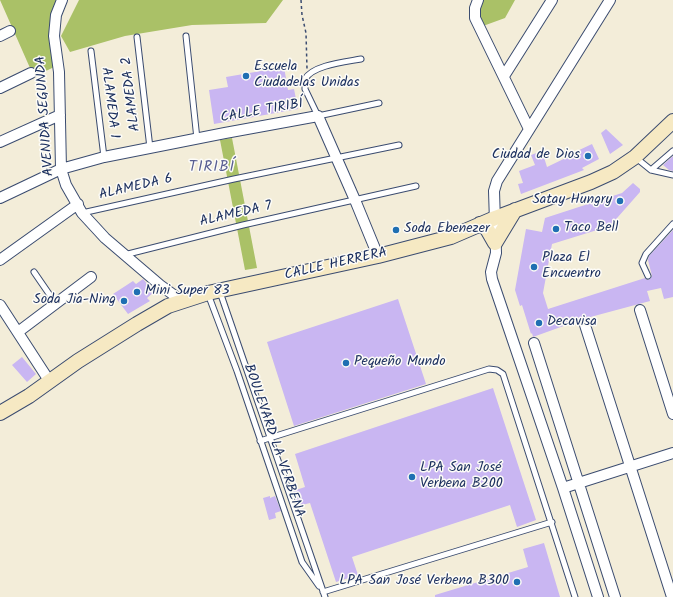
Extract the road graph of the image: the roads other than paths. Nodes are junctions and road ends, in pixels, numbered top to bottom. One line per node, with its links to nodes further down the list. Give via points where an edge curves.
1 (62, 0): 15 (street, AVENIDA SEGUNDA, via 56,16 54,36 59,72)
2 (478, 0): 12 (street, via 475,18)
3 (552, 0): 12 (street)
4 (610, 0): 18 (street)
5 (10, 31): 6 (street)
6 (0, 36)
7 (186, 36): 19 (lane)
8 (137, 37): 22 (lane, ALAMEDA 2)
9 (91, 50): 25 (lane, ALAMEDA 1)
10 (361, 59): 16 (lane, via 318,68 307,74 305,89)
11 (30, 74): 13 (street)
12 (504, 76): 18 (street)
13 (0, 88)
14 (379, 103): 16 (lane)
15 (60, 115): 20 (street); 27 (street, AVENIDA SEGUNDA)
16 (318, 116): 19 (street, CALLE TIRIBÍ); 26 (street, CALLE TIRIBÍ)
17 (671, 125): 24 (street, CALLE HERRERA)
18 (529, 129): 35 (street, via 497,182 494,191)
19 (197, 139): 22 (street, CALLE TIRIBÍ)
20 (0, 142)
21 (399, 145): 26 (lane, ALAMEDA 6)
22 (150, 148): 25 (street, CALLE TIRIBÍ)
23 (673, 151): 28 (lane)
24 (635, 157): 28 (lane); 34 (street, CALLE HERRERA, via 613,172 591,182)
25 (104, 158): 27 (street, CALLE TIRIBÍ)
26 (337, 158): 32 (street, CALLE TIRIBÍ); 33 (lane, ALAMEDA 6)
27 (61, 169): 31 (street, CALLE TIRIBÍ); 33 (street, AVENIDA SEGUNDA, via 66,185)
28 (651, 170): 29 (lane)
29 (673, 175)
30 (416, 186): 32 (lane, ALAMEDA 7)
31 (0, 198)
32 (355, 200): 39 (lane, ALAMEDA 7); 40 (street, CALLE TIRIBÍ)
33 (80, 209): 39 (street, AVENIDA SEGUNDA, via 88,221); 41 (street)
34 (515, 210): 35 (street, CALLE HERRERA); 38 (street)
35 (494, 218): 36 (street, CALLE HERRERA); 38 (street)
36 (480, 224): 38 (street, via 487,229); 40 (street, CALLE HERRERA, via 452,237)
37 (673, 224): 43 (lane, via 646,254 642,263)
38 (495, 243): 63 (street, via 496,257 492,279)
39 (124, 255): 46 (street, AVENIDA SEGUNDA)
40 (378, 256): 45 (street, CALLE HERRERA)
41 (0, 260)
42 (34, 272): 47 (lane)
43 (648, 276)
44 (91, 277): 47 (street)
45 (213, 292): 46 (street, CALLE HERRERA); 53 (lane, BOULEVARD LA VERBENA); 54 (lane, BOULEVARD LA VERBENA)
46 (182, 300): 55 (street, CALLE HERRERA, via 137,324)
47 (56, 304): 51 (street)
48 (0, 305): 51 (street)
49 (640, 310): 57 (street)
50 (585, 325): 61 (street)
51 (18, 332): 55 (street)
52 (534, 343): 62 (street)
53 (246, 367): 54 (lane); 58 (lane, BOULEVARD LA VERBENA)
54 (237, 371): 59 (lane, BOULEVARD LA VERBENA)
55 (50, 382): 56 (street, CALLE HERRERA)
56 (0, 413)
57 (673, 414)
58 (271, 438): 59 (lane); 64 (lane, via 489,369 496,370 503,374); 65 (lane, BOULEVARD LA VERBENA)
59 (260, 441): 65 (lane, BOULEVARD LA VERBENA, via 302,562)
60 (673, 453): 61 (street)
61 (630, 467): 62 (street); 69 (street)
62 (578, 483): 63 (street); 68 (street)
63 (563, 488): 67 (street)
64 (552, 522): 65 (lane); 66 (lane)
65 (324, 595)
66 (575, 597)
67 (598, 597)
68 (615, 597)
69 (672, 597)

